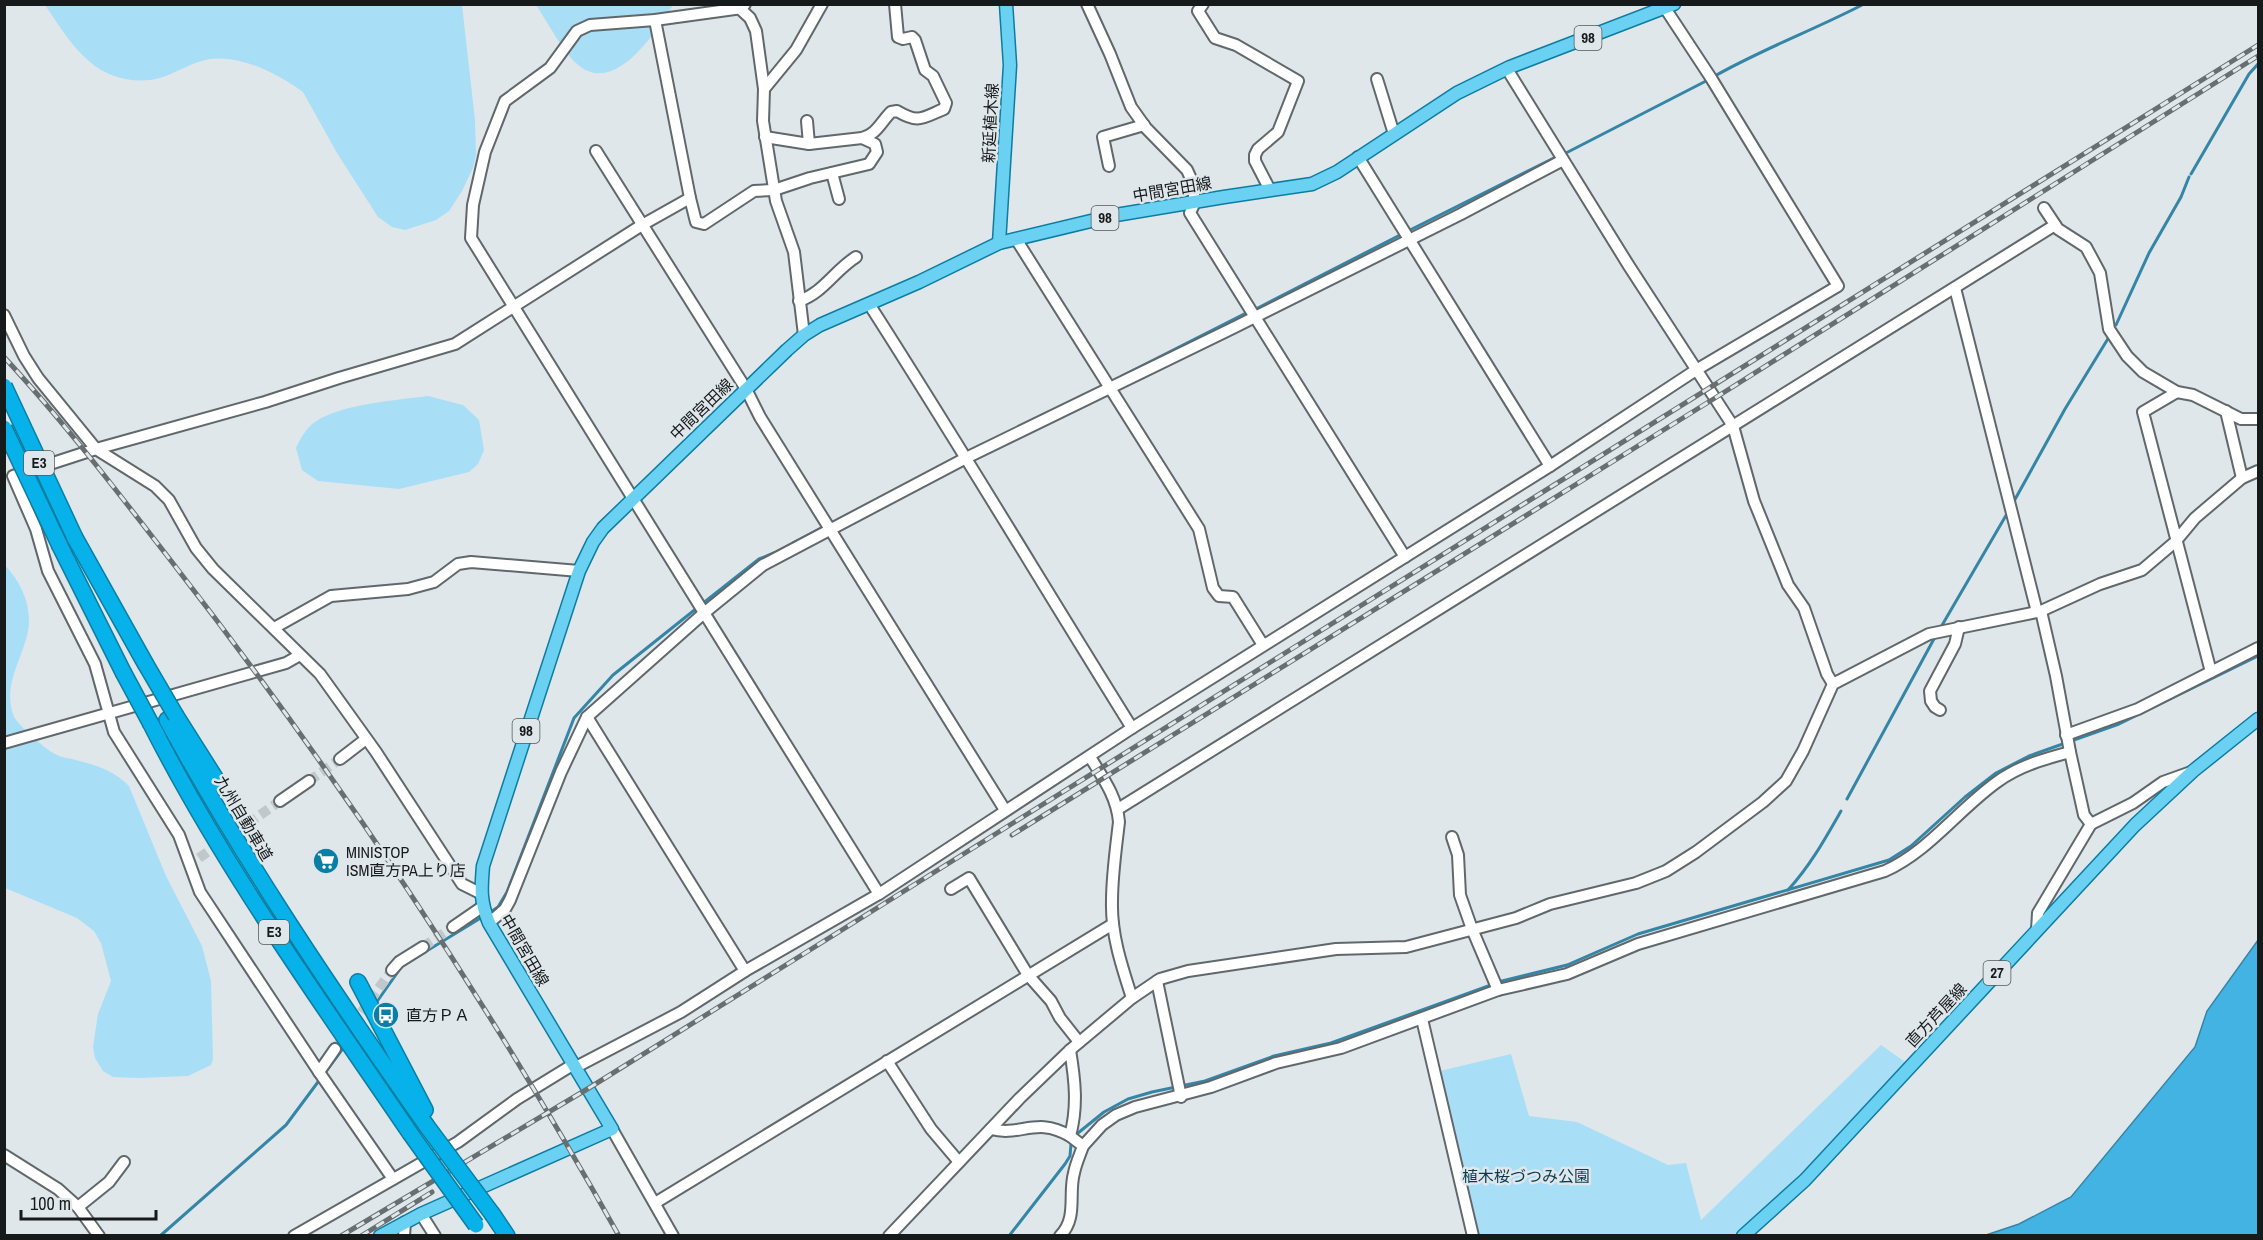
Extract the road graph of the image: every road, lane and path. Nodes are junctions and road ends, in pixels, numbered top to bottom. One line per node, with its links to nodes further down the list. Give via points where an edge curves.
1 (822, 4): 11 (street, via 796,51)
2 (895, 4): 16 (street, via 898,37 915,40 925,70 933,76 946,103 944,109 917,120 891,112 876,131)
3 (1006, 4): 33 (main road, 新延植木線, via 1010,65)
4 (1088, 4): 13 (street, via 1131,107)
5 (1203, 4): 24 (street, via 1198,10 1215,38 1236,45 1298,81 1278,132 1255,154)
6 (741, 6): 8 (street); 11 (street, via 756,31)
7 (1670, 6): 9 (main road, 中間宮田線 / 98); 42 (street, via 1838,286)
8 (655, 20): 25 (street); 38 (street, via 590,25 577,31 550,68 505,101 485,152 473,205 471,238)
9 (1507, 69): 14 (main road, 中間宮田線 / 98, via 1457,93); 20 (street)
10 (1377, 79): 14 (street)
11 (765, 89): 15 (street)
12 (807, 121): 17 (street)
13 (1144, 125): 21 (street, via 1103,137); 27 (street, via 1186,168)
14 (1394, 134): 19 (main road, 中間宮田線 / 98)
15 (765, 137): 17 (street); 23 (street)
16 (862, 138): 17 (street); 22 (street, via 875,144 877,152 868,164)
17 (809, 144)
18 (596, 151): 29 (street)
19 (1358, 157): 24 (main road, 中間宮田線 / 98, via 1312,184); 31 (street)
20 (1563, 159): 31 (street); 42 (street)
21 (1109, 166)
22 (832, 174): 23 (street); 26 (street)
23 (774, 190): 25 (street, via 754,191 704,224 696,222); 36 (street, via 794,252)
24 (1270, 190): 27 (main road, 中間宮田線 / 98)
25 (690, 198): 29 (street)
26 (839, 199)
27 (1195, 202): 32 (main road, 中間宮田線 / 98, via 1116,215); 40 (street, via 1190,213)
28 (2044, 208): 30 (street)
29 (642, 225): 38 (street); 45 (street)
30 (2055, 225): 35 (street); 46 (street, via 2091,255 2100,273 2109,329 2127,356 2143,372)
31 (1409, 238): 40 (street); 53 (street)
32 (1016, 239): 33 (main road, 中間宮田線 / 98); 44 (street)
33 (999, 243): 37 (main road, 中間宮田線 / 98)
34 (856, 258): 36 (street, via 843,265 819,292)
35 (1955, 288): 49 (street); 61 (street)
36 (799, 301): 41 (street)
37 (869, 304): 41 (main road, 中間宮田線 / 98); 52 (street)
38 (514, 307): 51 (street, via 455,344); 56 (street)
39 (4, 315): 51 (street, via 38,378)
40 (1255, 316): 44 (street); 59 (street)
41 (804, 335): 45 (main road, 中間宮田線 / 98)
42 (1696, 370): 49 (street); 53 (street)
43 (4, 386): 68 (highway, 九州自動車道 / E3, bridge)
44 (1109, 388): 52 (street); 65 (street, via 1199,529 1213,588 1219,596 1233,597)
45 (746, 389): 56 (main road, 中間宮田線 / 98); 57 (street)
46 (2176, 392): 47 (street, via 2193,395); 58 (street, via 2143,412)
47 (2226, 411): 48 (street, via 2241,419); 55 (street)
48 (2259, 419)
49 (1733, 426): 70 (street, via 1754,501 1788,585 1804,608); 87 (street)
50 (4, 428): 68 (highway, 九州自動車道 / E3, bridge, via 60,546)
51 (96, 449): 64 (street, via 155,486 169,500 196,548 213,569); 72 (street, via 13,476 48,571 95,664)
52 (966, 458): 57 (street); 76 (street)
53 (1550, 466): 59 (street)
54 (2259, 471): 55 (street)
55 (2242, 478): 58 (street, via 2195,518)
56 (631, 498): 60 (main road, 中間宮田線 / 98, via 593,542); 62 (street)
57 (831, 528): 62 (street, via 763,565); 88 (street)
58 (2177, 540): 61 (street, via 2142,570); 69 (street)
59 (1405, 557): 65 (street)
60 (579, 571): 64 (street, via 458,564 434,582 408,589 332,596); 92 (main road, 中間宮田線 / 98, via 483,866)
61 (2039, 611): 63 (street); 77 (street)
62 (704, 613): 73 (street); 93 (street)
63 (1959, 627): 70 (street, via 1929,634); 71 (street, via 1955,644 1930,691 1935,708)
64 (274, 628): 67 (street)
65 (1263, 645): 76 (street)
66 (2259, 648): 69 (street)
67 (300, 655): 72 (street, via 286,663); 78 (street, via 320,674)
68 (135, 667): 74 (highway, 九州自動車道 / E3); 129 (highway, 九州自動車道 / E3, bridge, via 151,724 180,782 253,900)
69 (2211, 672): 77 (street, via 2138,709)
70 (1833, 684): 98 (street, via 1786,781 1696,852 1666,871 1636,883 1550,904)
71 (1940, 710)
72 (108, 715): 79 (street); 114 (street, via 114,732 194,861 200,892)
73 (588, 717): 95 (street, via 561,772 510,900); 102 (street)
74 (172, 718): 85 (highway); 116 (highway, 九州自動車道 / E3, via 266,888)
75 (2259, 719): 83 (main road, 直方芦屋線 / 27)
76 (1132, 728): 81 (street)
77 (2066, 736): 80 (street)
78 (366, 739): 82 (street); 92 (street, via 462,884)
79 (4, 743)
80 (2069, 751): 89 (street, via 2084,815); 106 (street, via 2037,761 1997,782 1902,863 1885,871 1638,944 1567,974)
81 (1090, 757): 87 (street); 88 (street)
82 (340, 759)
83 (2193, 771): 89 (street, via 2163,782 2133,803); 99 (main road, 直方芦屋線 / 27, via 2135,825)
84 (309, 781): 86 (street)
85 (219, 784)
86 (280, 801)
87 (1118, 809): 96 (street)
88 (1005, 810): 93 (street)
89 (2091, 824): 99 (street, via 2038,913)
90 (1452, 837): 98 (street, via 1458,855 1460,895)
91 (951, 889): 103 (street, via 969,878)
92 (480, 893): 94 (main road, 中間宮田線 / 98)
93 (879, 894): 102 (street)
94 (482, 907): 95 (main road, 中間宮田線 / 98); 97 (street)
95 (489, 923): 113 (main road, 中間宮田線 / 98)
96 (1113, 924): 103 (street); 107 (street)
97 (453, 927)
98 (1472, 929): 104 (street, via 1406,947 1336,949 1188,971); 106 (street)
99 (2037, 930): 140 (main road, 直方芦屋線 / 27, via 1805,1180)
100 (423, 947): 101 (street)
101 (392, 970)
102 (745, 971): 113 (street, via 681,1012)
103 (1028, 975): 109 (street); 112 (street)
104 (1157, 981): 107 (street); 115 (street)
105 (358, 982): 116 (highway)
106 (1498, 990): 108 (street)
107 (1132, 998): 109 (street)
108 (1422, 1019): 115 (street); 139 (street)
109 (1079, 1042): 111 (street)
110 (335, 1049): 114 (street)
111 (1070, 1050): 118 (street); 119 (street, via 1076,1094)
112 (887, 1061): 123 (street); 125 (street)
113 (575, 1066): 117 (main road, 中間宮田線 / 98); 124 (street)
114 (319, 1072): 124 (street)
115 (1181, 1096): 120 (street, via 1116,1115)
116 (429, 1124): 135 (highway, 九州自動車道 / E3, bridge)
117 (612, 1129): 125 (street); 127 (main road)
118 (990, 1129): 119 (street, via 1042,1126); 123 (street)
119 (1070, 1136): 120 (street)
120 (1083, 1146): 138 (street, via 1073,1174 1071,1214 1067,1229)
121 (4, 1155): 126 (street, via 58,1189)
122 (124, 1162): 126 (street, via 109,1182)
123 (959, 1162): 137 (street)
124 (393, 1179): 131 (street)
125 (655, 1203): 136 (street)
126 (78, 1208): 130 (street)
127 (421, 1214): 128 (main road); 134 (street)
128 (405, 1222): 132 (main road); 133 (street)
129 (479, 1230)
130 (99, 1236)
131 (294, 1236)
132 (380, 1236)
133 (404, 1236)
134 (435, 1236)
135 (507, 1236)
136 (673, 1236)
137 (889, 1236)
138 (1060, 1236)
139 (1473, 1236)
140 (1743, 1236)

